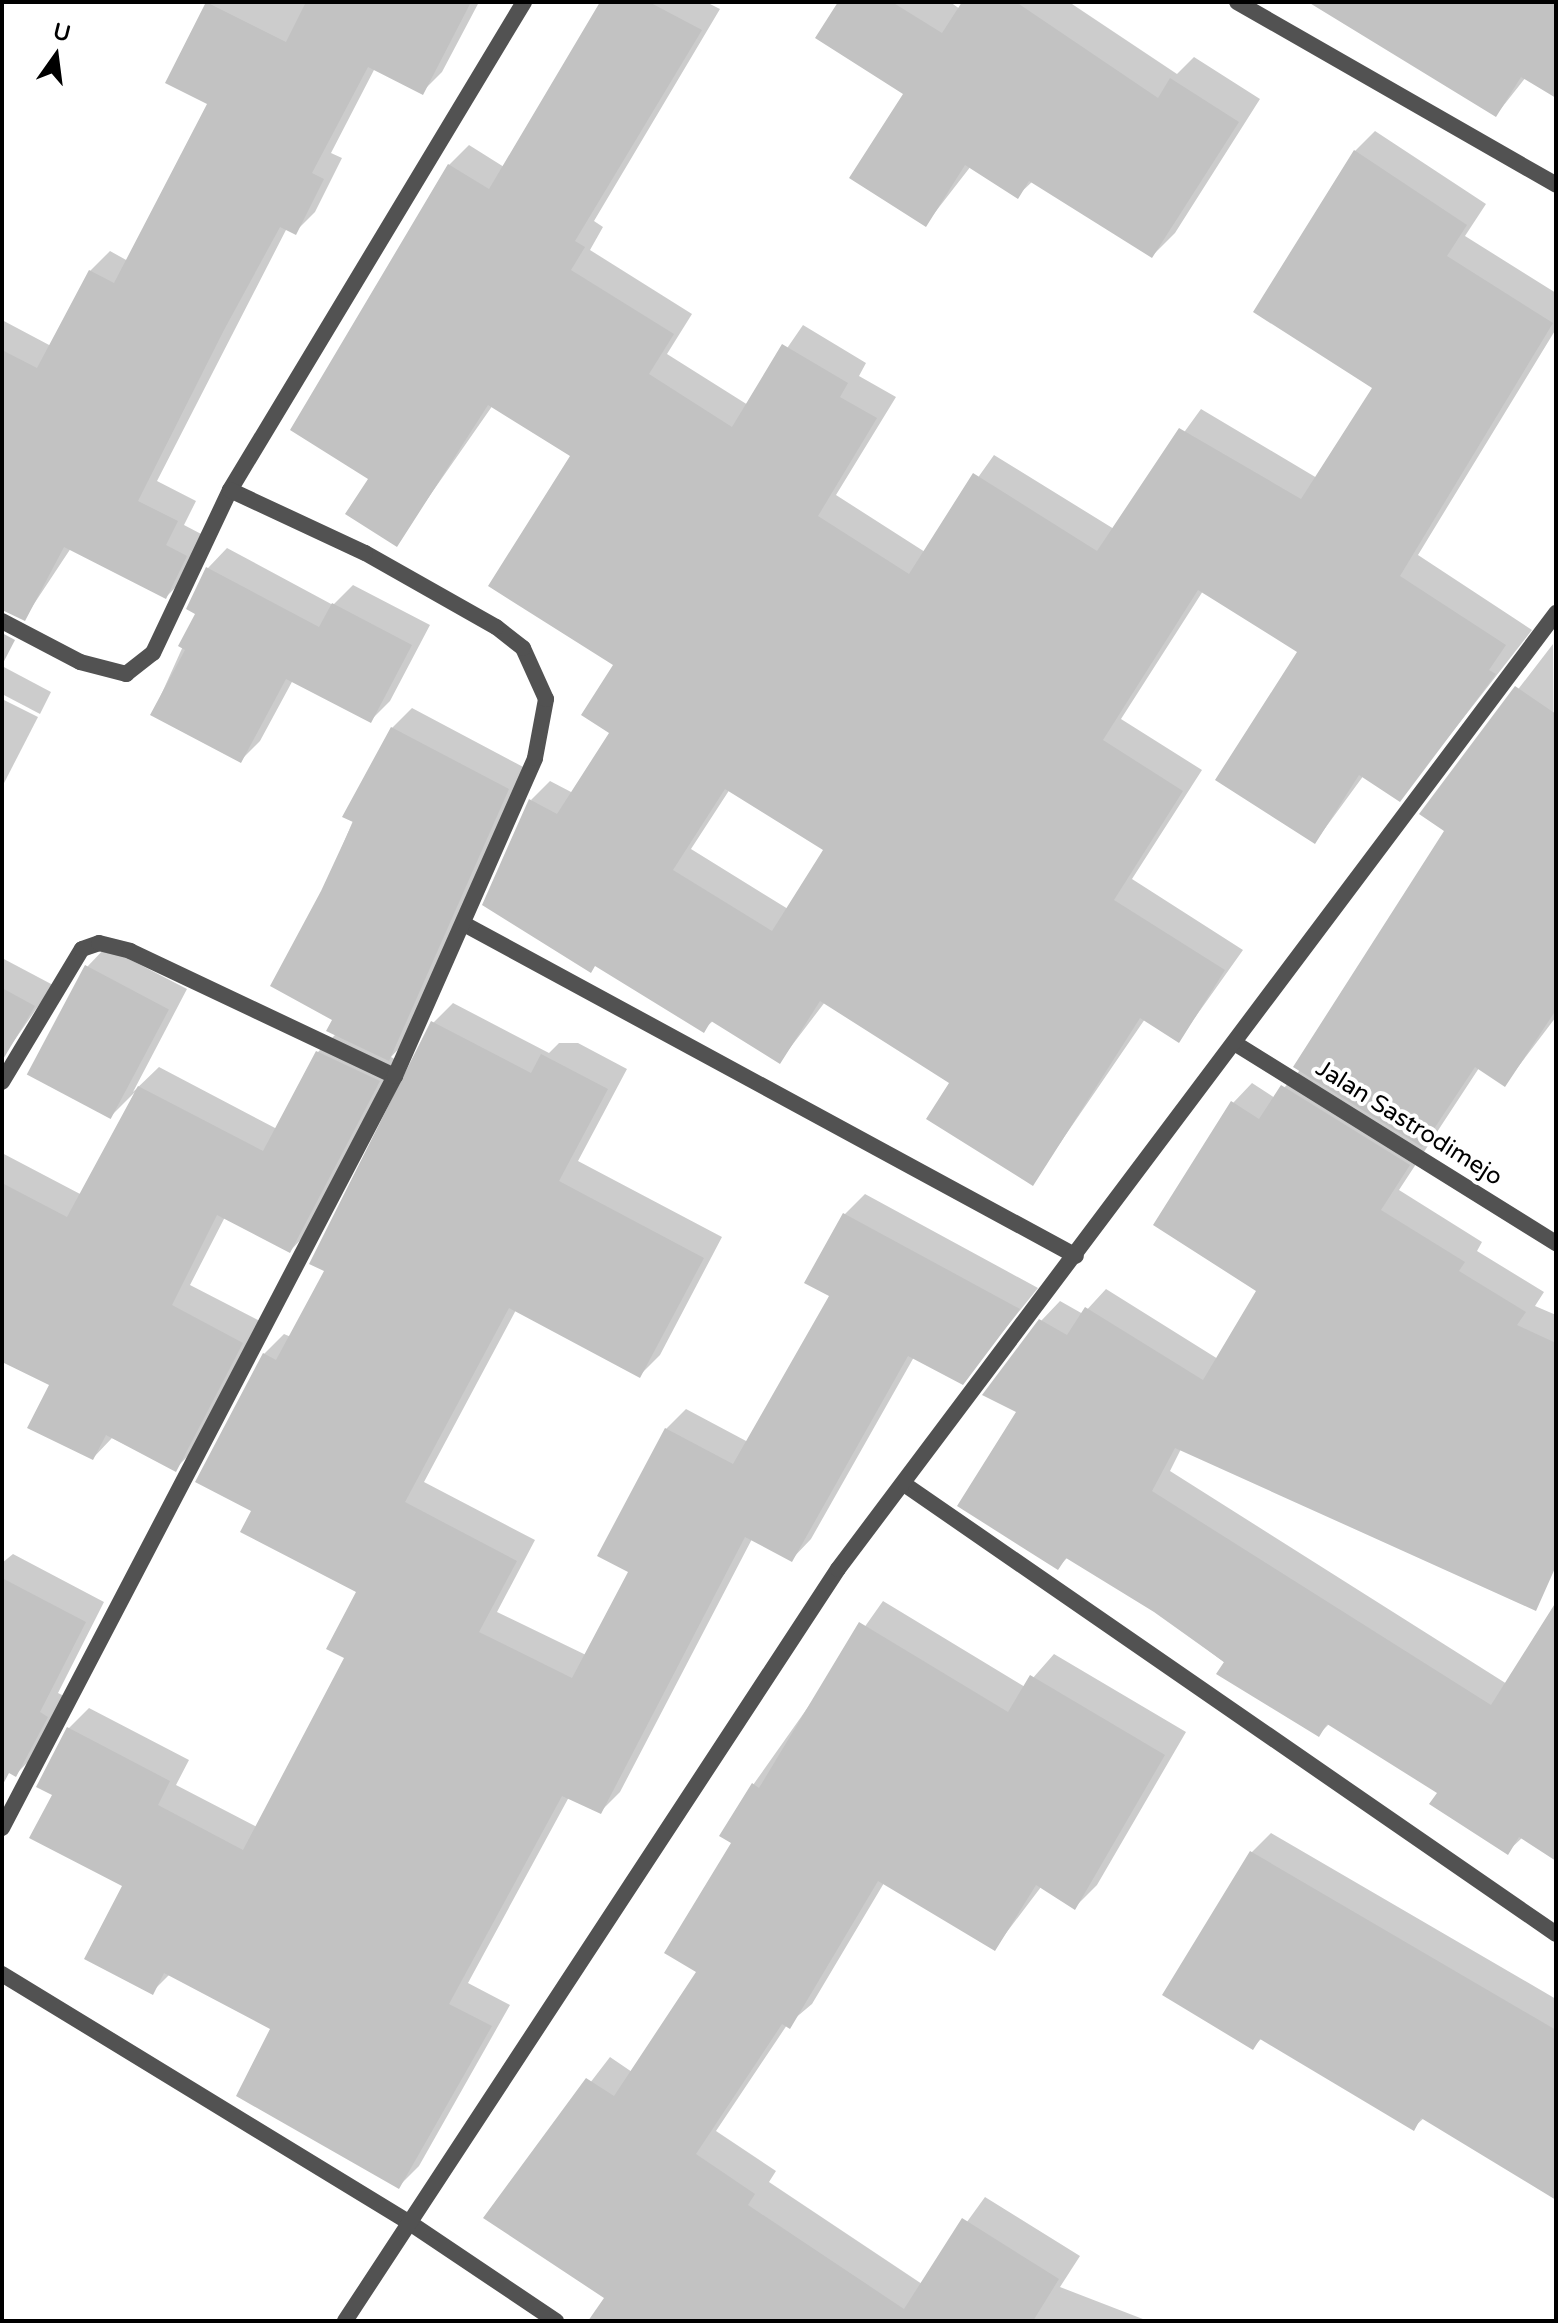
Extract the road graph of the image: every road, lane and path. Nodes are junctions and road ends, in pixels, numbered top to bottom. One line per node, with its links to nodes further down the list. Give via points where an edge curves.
1 (524, 2): 4 (street)
2 (1237, 2): 3 (street)
3 (1556, 185)
4 (230, 490): 6 (street, via 153,653 126,674 80,662); 7 (street, via 365,553 496,627 523,648 540,674 546,699 535,758)
5 (1556, 613): 8 (street)
6 (2, 621)
7 (464, 924): 9 (street); 12 (street)
8 (1236, 1044): 11 (street, Jalan Sastrodimejo); 12 (street)
9 (395, 1076): 10 (street, via 130,951 99,943 82,949); 14 (street)
10 (2, 1082)
11 (1556, 1243)
12 (1076, 1256): 13 (street)
13 (904, 1484): 15 (street); 17 (street, via 838,1569)
14 (2, 1828)
15 (1556, 1934)
16 (2, 1974): 17 (street)
17 (410, 2223): 18 (street); 19 (street)
18 (345, 2321)
19 (556, 2321)

